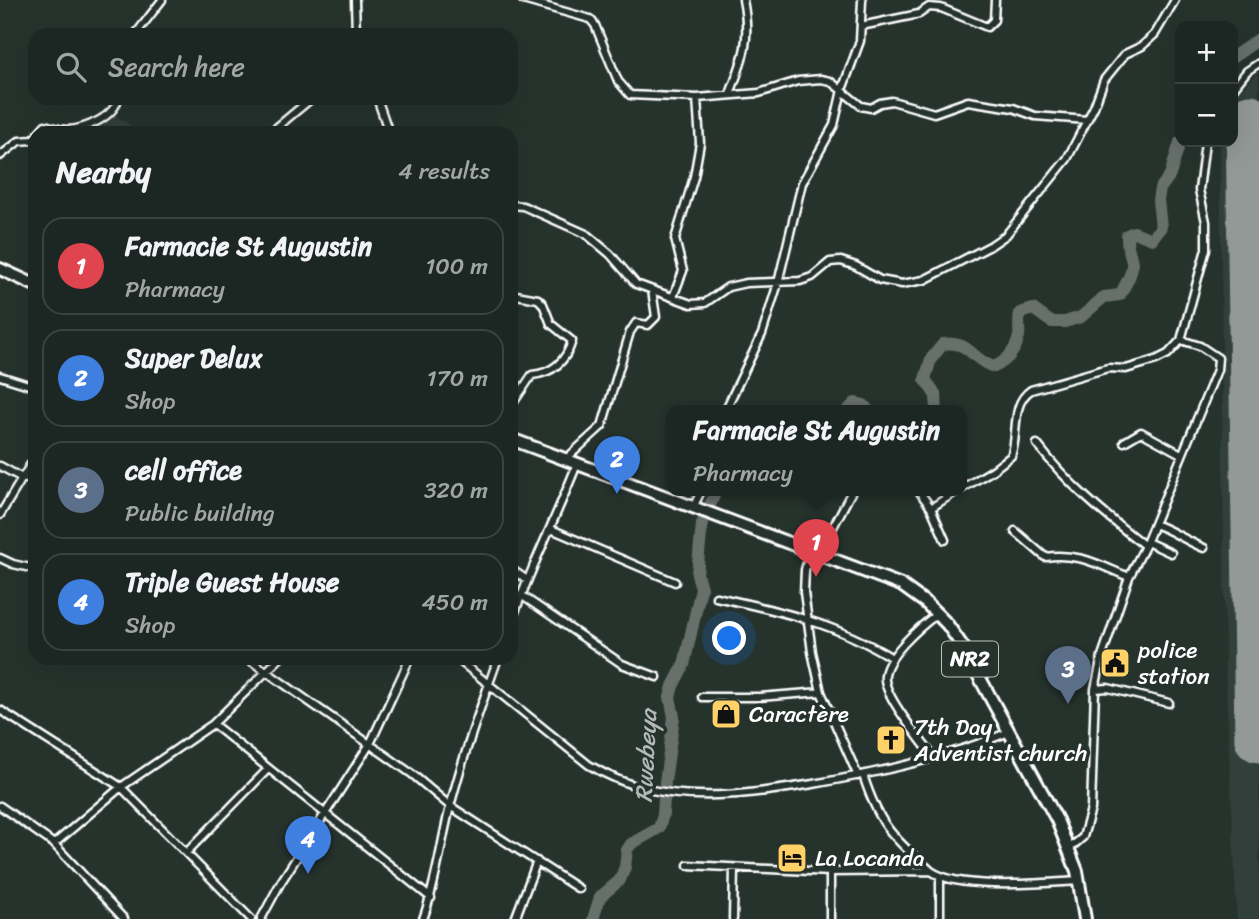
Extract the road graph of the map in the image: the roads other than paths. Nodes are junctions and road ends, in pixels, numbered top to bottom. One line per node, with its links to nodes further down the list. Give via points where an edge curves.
1 (162, 0): 9 (street)
2 (355, 0): 10 (street)
3 (523, 0): 15 (street, via 590,19 618,81 629,94)
4 (743, 0): 14 (street, via 748,26 745,56)
5 (862, 0): 8 (street)
6 (995, 0): 8 (street, via 994,20 987,27 941,8)
7 (1175, 0): 19 (street, via 1155,34 1125,54 1104,80)
8 (861, 26): 13 (street)
9 (140, 28)
10 (355, 28)
11 (1259, 63): 12 (street)
12 (1237, 84)
13 (842, 90): 14 (street, via 821,79 759,93); 19 (street, via 861,106 871,108 891,101 934,113 968,101 1035,116); 29 (street, via 834,125 802,183)
14 (730, 94): 15 (street)
15 (696, 98): 32 (street, via 700,143 675,239 683,271)
16 (116, 105): 20 (street)
17 (304, 105): 21 (street)
18 (379, 105): 22 (street)
19 (1087, 120): 29 (street, via 1056,175 1006,235 990,246 924,279 902,284 880,281 841,261 830,262 812,277)
20 (82, 126)
21 (278, 126)
22 (387, 126)
23 (28, 140): 25 (street, via 19,141)
24 (1204, 147): 33 (street, via 1199,190 1206,249)
25 (0, 156)
26 (518, 206): 30 (street, via 586,234 636,284)
27 (0, 269): 28 (highway)
28 (28, 282)
29 (778, 283): 32 (street, via 728,287 705,303 691,304); 37 (street, via 762,334)
30 (652, 290): 32 (street); 42 (street, via 656,317 648,325 636,323 631,332 602,426)
31 (518, 295): 36 (street, via 538,299 551,324 572,341 569,353 552,371 532,375)
32 (673, 297)
33 (1181, 340): 41 (street, via 1218,358); 48 (street, via 1156,360 1031,390 1015,423 1011,456)
34 (0, 376): 35 (street)
35 (28, 385)
36 (518, 396)
37 (728, 405)
38 (518, 442): 42 (highway, NR2)
39 (1124, 442): 41 (street, via 1141,432)
40 (1037, 444): 60 (street, via 1098,510)
41 (1181, 454): 56 (street)
42 (565, 459): 43 (highway, NR2)
43 (577, 464): 53 (highway, NR2); 57 (street)
44 (0, 466): 46 (street)
45 (28, 468): 46 (street)
46 (22, 478): 47 (street); 55 (street)
47 (28, 479)
48 (967, 485)
49 (700, 496): 53 (street)
50 (849, 496): 62 (street)
51 (922, 496): 54 (street)
52 (950, 496): 54 (street)
53 (696, 509): 62 (highway, NR2)
54 (931, 509): 59 (street)
55 (0, 515)
56 (1154, 524): 60 (street); 61 (street)
57 (551, 529): 68 (street); 69 (street)
58 (1015, 531): 67 (street, via 1045,556 1077,556)
59 (945, 540)
60 (1146, 544): 63 (street); 67 (street)
61 (1204, 548)
62 (815, 552): 73 (highway, NR2, via 901,585); 74 (street, via 805,570)
63 (1171, 553)
64 (0, 558): 65 (street)
65 (28, 568)
66 (518, 574): 68 (street)
67 (1129, 577): 84 (street, via 1102,656)
68 (527, 580): 70 (street)
69 (675, 582)
70 (521, 596): 72 (street); 82 (street, via 622,664)
71 (716, 597): 74 (street)
72 (518, 604)
73 (937, 614): 75 (street); 90 (highway, NR2, via 963,647)
74 (809, 620): 75 (street, via 852,635); 85 (street)
75 (892, 658): 92 (street, via 886,668 887,687)
76 (258, 665): 81 (street)
77 (273, 665): 81 (street)
78 (407, 665): 91 (street)
79 (465, 665): 83 (street)
80 (495, 665): 83 (street)
81 (267, 671): 89 (street); 91 (street)
82 (657, 677)
83 (488, 684): 94 (street, via 589,765 644,788 679,794 763,793); 97 (street)
84 (1096, 689): 87 (street); 100 (street, via 1091,809 1083,837)
85 (821, 692): 86 (street); 94 (street)
86 (702, 697)
87 (1169, 703)
88 (0, 710): 95 (street)
89 (213, 724): 93 (street); 95 (street)
90 (1009, 732): 92 (street); 100 (highway, NR2)
91 (370, 744): 97 (street); 98 (street)
92 (934, 758): 94 (street)
93 (268, 769): 98 (street); 101 (street)
94 (861, 776): 105 (street, via 891,836)
95 (121, 787): 99 (street); 101 (street)
96 (0, 806): 99 (street)
97 (450, 806): 102 (street); 110 (street)
98 (325, 815): 110 (street); 113 (street)
99 (54, 844): 111 (street)
100 (1070, 848): 108 (highway, NR2)
101 (187, 852): 112 (street)
102 (537, 862): 109 (street); 115 (street)
103 (688, 865): 104 (street)
104 (734, 868): 106 (street); 116 (street)
105 (931, 871): 106 (street); 107 (street)
106 (830, 872): 117 (street)
107 (940, 877): 108 (street, via 990,884); 118 (street)
108 (1080, 881): 119 (highway, NR2)
109 (579, 888)
110 (431, 898): 114 (street)
111 (124, 919)
112 (251, 919)
113 (261, 919)
114 (423, 919)
115 (515, 919)
116 (733, 919)
117 (830, 919)
118 (940, 919)
119 (1085, 919)

